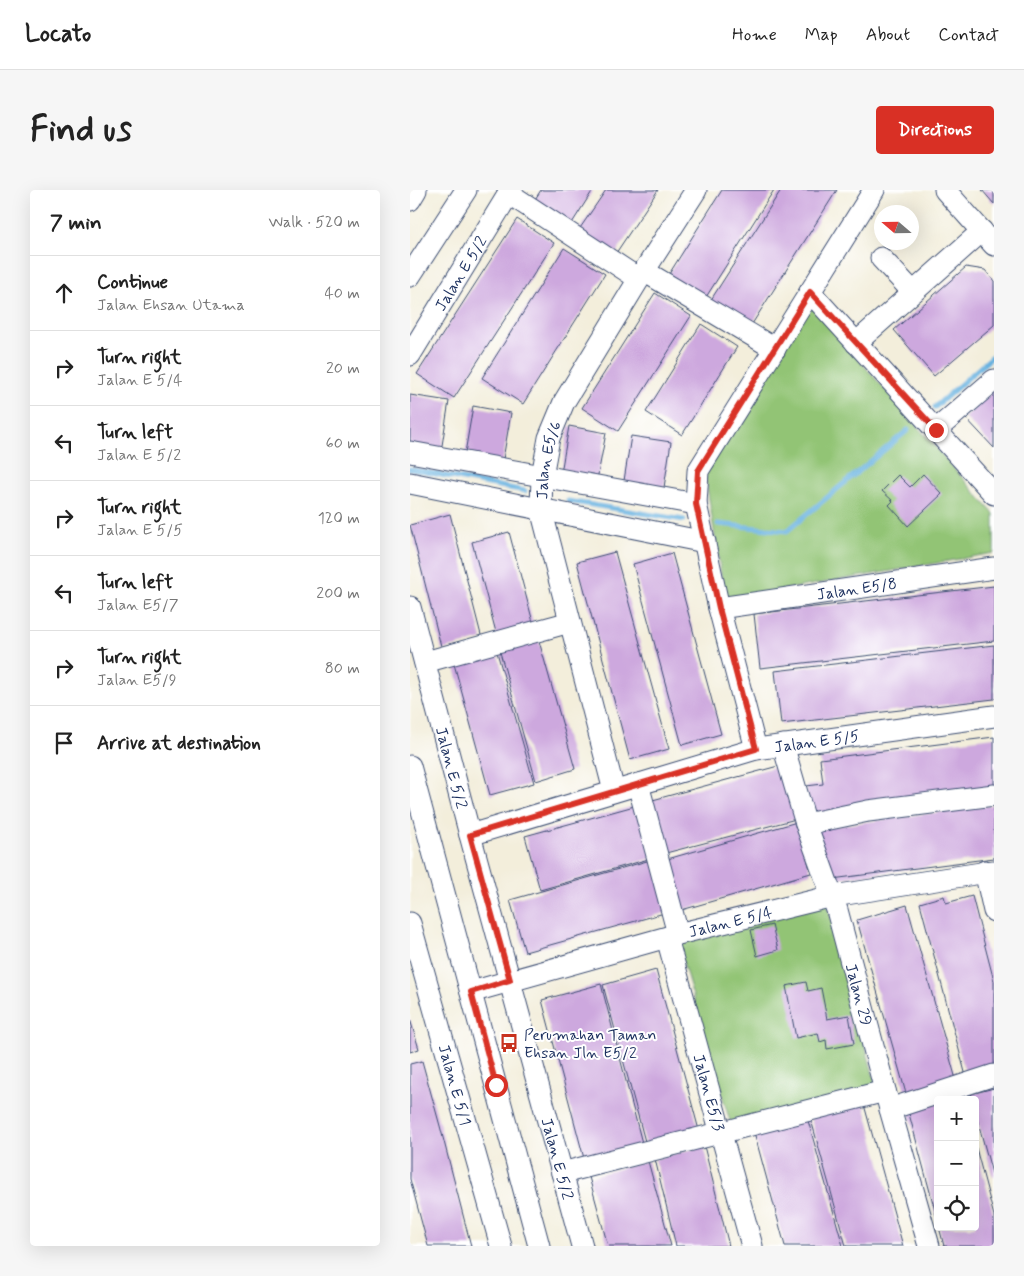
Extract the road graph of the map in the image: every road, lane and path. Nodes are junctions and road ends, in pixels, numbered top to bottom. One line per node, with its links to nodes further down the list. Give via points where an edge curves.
1 (416, 190): 7 (street)
2 (466, 190): 11 (street)
3 (696, 190): 10 (street, Jalan E5/6)
4 (874, 190): 12 (street)
5 (945, 190): 8 (street)
6 (510, 192): 10 (street); 16 (street, Jalan E 5/2)
7 (410, 200)
8 (988, 238): 13 (street)
9 (881, 258): 13 (street)
10 (642, 275): 15 (street); 20 (street, Jalan E5/6, via 564,402 549,438)
11 (410, 276)
12 (810, 292): 14 (street); 15 (street)
13 (913, 292): 14 (street)
14 (856, 343): 18 (street)
15 (775, 349): 23 (street, via 698,471)
16 (410, 355)
17 (994, 380): 18 (street)
18 (936, 430): 22 (street)
19 (410, 452): 20 (street)
20 (542, 476): 23 (street); 24 (street, Jalan E5/6)
21 (410, 483): 24 (street)
22 (994, 494)
23 (696, 504): 25 (street)
24 (541, 509): 25 (street); 29 (street, Jalan E5/6)
25 (704, 542): 28 (street)
26 (994, 568): 28 (street, Jalan E5/8)
27 (410, 606): 30 (street, Jalan E 5/2)
28 (719, 608): 33 (street)
29 (570, 622): 30 (street); 36 (street, Jalan E5/6)
30 (425, 662): 39 (street, Jalan E 5/2)
31 (994, 716): 32 (street, Jalan E 5/5)
32 (784, 745): 33 (street, Jalan E 5/5); 38 (street, Jalan 29)
33 (756, 749): 35 (street, Jalan E 5/5)
34 (410, 766): 46 (street)
35 (638, 784): 36 (street, Jalan E 5/5); 44 (street, Jalan E5/3)
36 (614, 791): 39 (street, Jalan E 5/5)
37 (994, 795): 38 (street, via 868,811)
38 (806, 824): 41 (street, Jalan 29)
39 (470, 835): 45 (street, Jalan E 5/2)
40 (989, 871): 41 (street, Jalan E 5/4); 42 (street)
41 (833, 896): 44 (street, Jalan E 5/4); 48 (street, Jalan 29)
42 (994, 911)
43 (410, 922): 51 (street, Jalan E 5/1)
44 (673, 936): 45 (street, Jalan E 5/4); 49 (street, Jalan E5/3)
45 (510, 980): 46 (street, Jalan E 5/4); 50 (street, Jalan E 5/2)
46 (471, 992): 52 (street)
47 (994, 1075): 48 (street)
48 (888, 1100): 49 (street); 55 (street, Jalan 29)
49 (721, 1134): 50 (street); 54 (street, Jalan E5/3)
50 (562, 1173): 53 (street, Jalan E 5/2)
51 (501, 1246)
52 (539, 1246)
53 (582, 1246)
54 (752, 1246)
55 (929, 1246)

